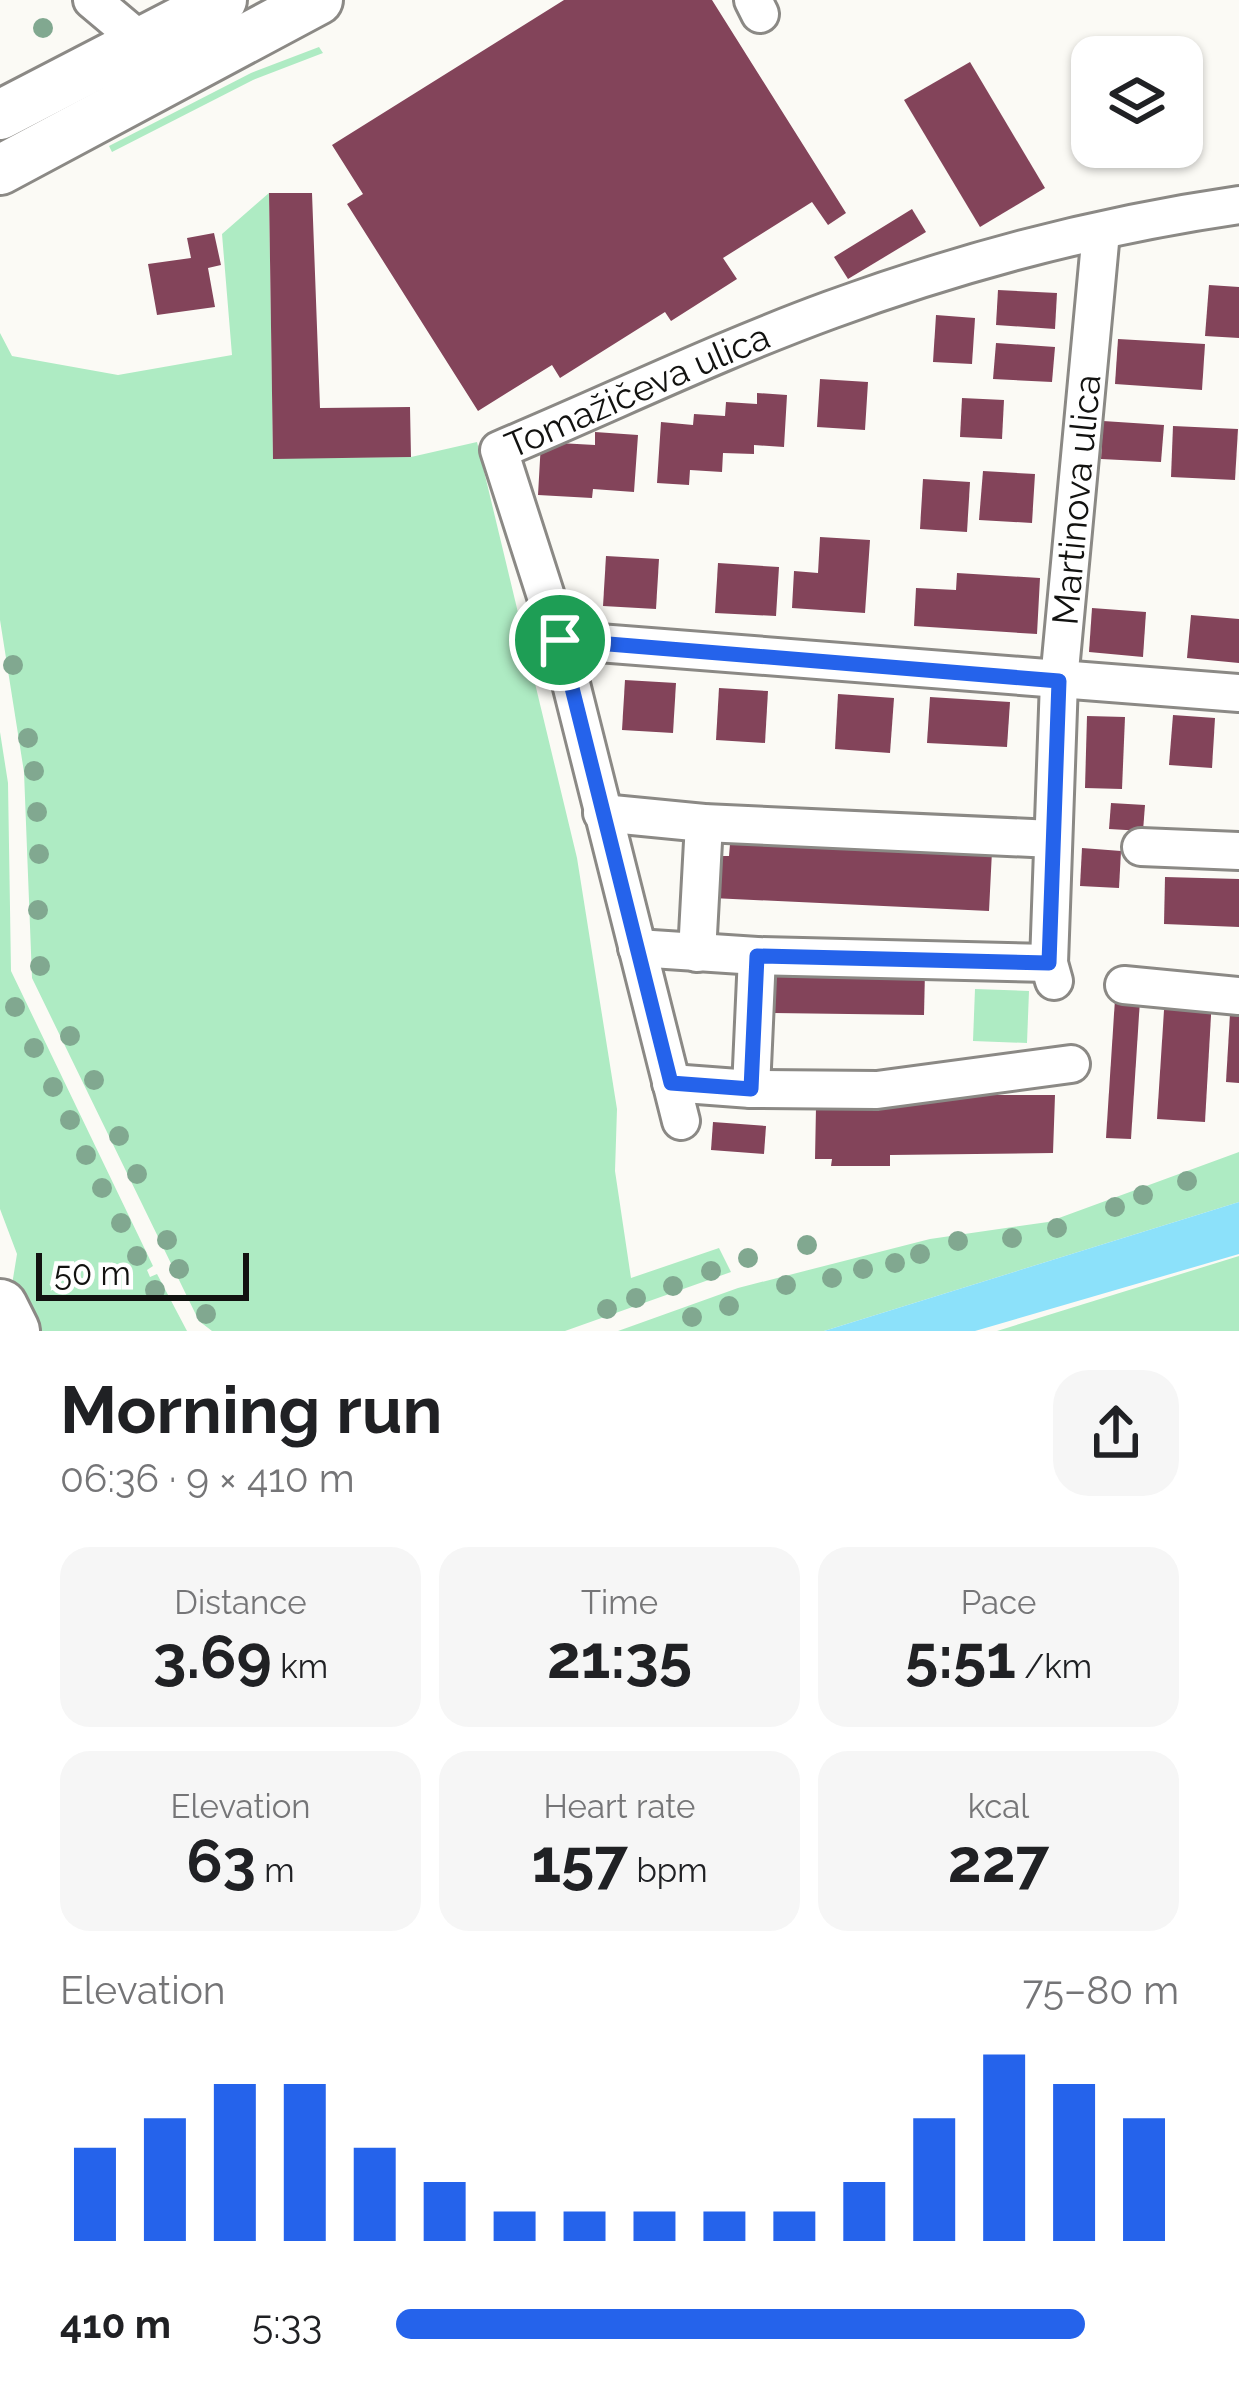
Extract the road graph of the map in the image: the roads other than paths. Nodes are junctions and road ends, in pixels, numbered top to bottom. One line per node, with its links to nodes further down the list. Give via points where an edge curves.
1 (92, 0): 4 (street)
2 (222, 0): 4 (main road)
3 (318, 0): 6 (main road)
4 (142, 42): 5 (main road)
5 (0, 115)
6 (0, 170)
7 (1239, 205): 8 (street, Tomažičeva ulica)
8 (1100, 232): 9 (street, Tomažičeva ulica, via 828,311 500,450); 10 (street, Martinova ulica)
9 (560, 640): 10 (street); 12 (street, Tomažičeva ulica)
10 (1059, 681): 11 (street); 14 (street, Martinova ulica)
11 (1239, 693)
12 (602, 813): 13 (street); 17 (street, Tomažičeva ulica)
13 (704, 823): 14 (street); 18 (street)
14 (1053, 839): 19 (street, Martinova ulica, via 1052,972)
15 (1141, 847): 16 (street)
16 (1239, 851)
17 (637, 948): 18 (street, Martinova ulica); 23 (street, Tomažičeva ulica)
18 (697, 953): 19 (street, Martinova ulica)
19 (757, 956): 24 (street)
20 (1124, 985): 21 (street)
21 (1239, 996)
22 (1071, 1064): 24 (street, via 878,1090)
23 (671, 1083): 24 (street); 25 (street, Tomažičeva ulica)
24 (751, 1089)
25 (681, 1121)
26 (0, 1307): 27 (highway)
27 (13, 1331)

